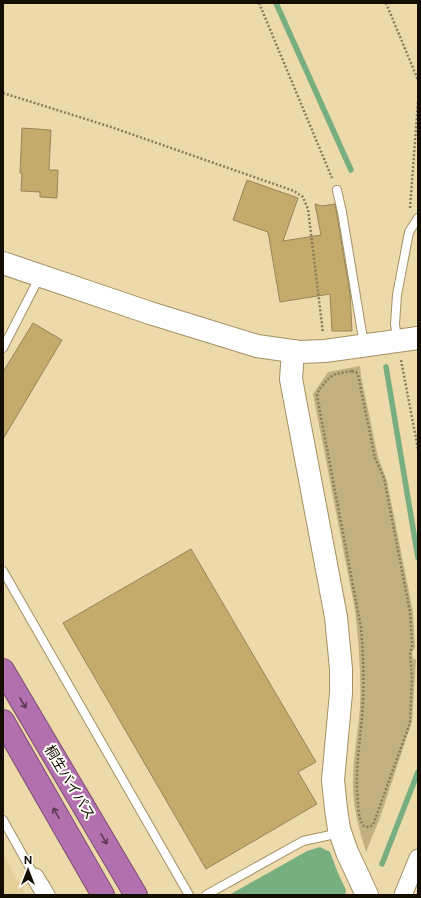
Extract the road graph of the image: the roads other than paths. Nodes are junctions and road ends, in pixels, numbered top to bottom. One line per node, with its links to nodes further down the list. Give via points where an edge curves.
1 (337, 190): 6 (lane)
2 (418, 218): 5 (lane, via 409,232 396,306 395,324)
3 (3, 263): 4 (street)
4 (40, 275): 7 (lane); 8 (street, via 240,342)
5 (405, 345): 6 (street)
6 (364, 346): 8 (street, via 325,351)
7 (3, 348)
8 (293, 351): 13 (street, via 291,379 336,617 341,693 333,780)
9 (3, 571): 19 (lane)
10 (3, 670): 18 (highway, 桐生バイパス, one-way to 18)
11 (3, 721): 17 (highway, 桐生バイパス, one-way to 11)
12 (3, 820): 15 (lane)
13 (340, 833): 20 (lane, via 303,841); 21 (street, via 353,869)
14 (418, 858): 22 (street)
15 (35, 877): 16 (street)
16 (46, 895)
17 (103, 895)
18 (136, 895)
19 (189, 895)
20 (206, 895)
21 (367, 895)
22 (403, 895)

